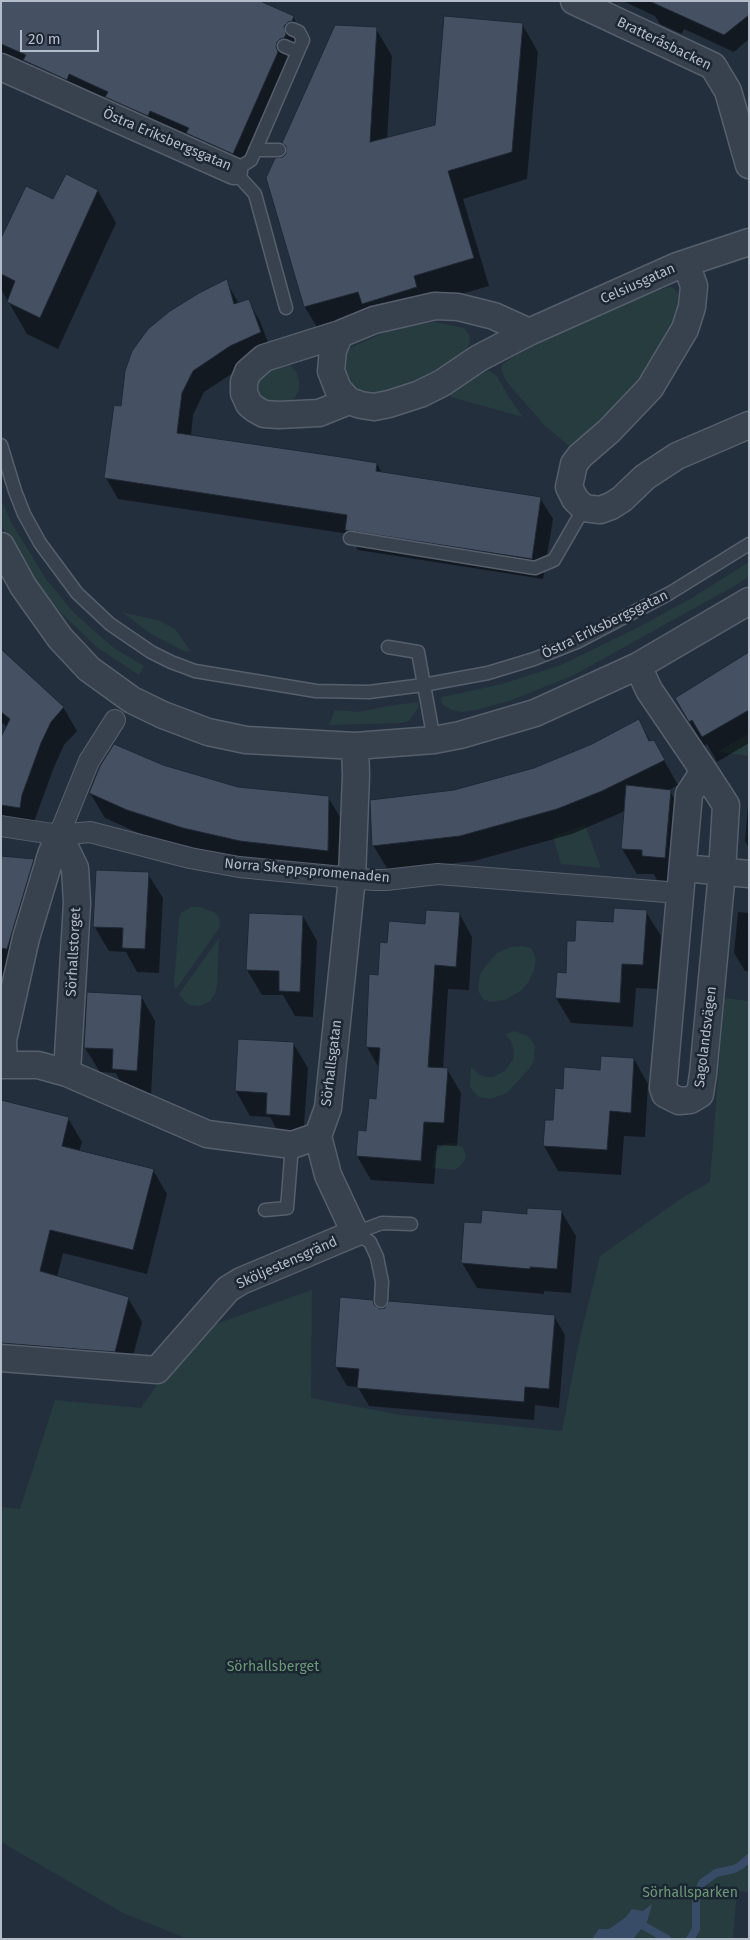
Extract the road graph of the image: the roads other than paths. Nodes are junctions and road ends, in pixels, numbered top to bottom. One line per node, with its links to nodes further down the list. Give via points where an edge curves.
1 (574, 1): 8 (street, Bratteråsbacken, via 713,66 728,91)
2 (292, 29): 4 (lane, Östra Eriksbergsgatan, via 299,32 303,40)
3 (284, 46): 4 (lane)
4 (298, 52): 6 (lane, Östra Eriksbergsgatan)
5 (1, 68): 9 (street, Östra Eriksbergsgatan)
6 (255, 150): 7 (lane); 9 (lane, Östra Eriksbergsgatan, via 251,160)
7 (279, 150)
8 (749, 165)
9 (234, 171): 12 (lane, via 255,194)
10 (749, 242): 11 (street, Celsiusgatan)
11 (686, 263): 13 (street, Celsiusgatan); 18 (street, via 694,286 692,307 673,352 650,388 574,464 569,488)
12 (286, 308)
13 (529, 332): 14 (street, via 494,316 458,307 434,306 374,320); 15 (street, Celsiusgatan, via 420,394 374,407)
14 (340, 334): 15 (street, via 333,350 331,370 338,388); 15 (street, via 260,361 248,372 244,393 249,404 264,414 318,412)
15 (349, 401)
16 (749, 425): 18 (street, via 677,456 611,506 600,510)
17 (1, 445): 25 (lane, Östra Eriksbergsgatan, via 24,514 63,577 110,624 151,652 195,671 316,692 364,692)
18 (584, 508): 19 (lane, via 554,560 535,568)
19 (350, 538)
20 (749, 544): 25 (lane, Östra Eriksbergsgatan, via 670,593 577,642 488,673)
21 (1, 546): 28 (street, via 23,586 60,638 89,670 132,700 208,732 236,738)
22 (749, 601): 24 (street)
23 (388, 647): 25 (lane, via 418,652)
24 (638, 666): 27 (street, via 535,714); 29 (street, Sagolandsvägen, via 649,690)
25 (423, 685): 27 (lane)
26 (114, 720): 31 (street, via 89,761)
27 (434, 740): 28 (street)
28 (355, 746): 34 (street, Sörhallsgatan)
29 (704, 771): 32 (street, Sagolandsvägen, via 726,805); 35 (street, Sagolandsvägen, via 689,794)
30 (1, 826): 31 (street, Norra Skeppspromenaden)
31 (59, 835): 34 (street, Norra Skeppspromenaden, via 90,832 239,867); 36 (street, via 26,938 3,1040); 37 (street, Sörhallstorget, via 75,868 77,903)
32 (722, 872): 33 (street); 35 (street); 35 (street, Sagolandsvägen, via 700,1094 690,1100 679,1101 665,1094 662,1088)
33 (749, 874)
34 (352, 878): 35 (street, Norra Skeppspromenaden, via 386,880 438,874); 38 (street, Sörhallsgatan, via 328,1108)
35 (681, 880)
36 (2, 1064): 37 (street, via 38,1065)
37 (67, 1074): 39 (street, via 207,1134)
38 (318, 1136): 39 (street); 42 (street, Sköljestensgränd, via 328,1175)
39 (292, 1145): 40 (lane, via 287,1208)
40 (265, 1210)
41 (411, 1224): 42 (lane, via 382,1223)
42 (355, 1233): 43 (lane, via 370,1242 377,1257 382,1282); 44 (street, Sköljestensgränd, via 228,1289 157,1370)
43 (381, 1301)
44 (1, 1358)

